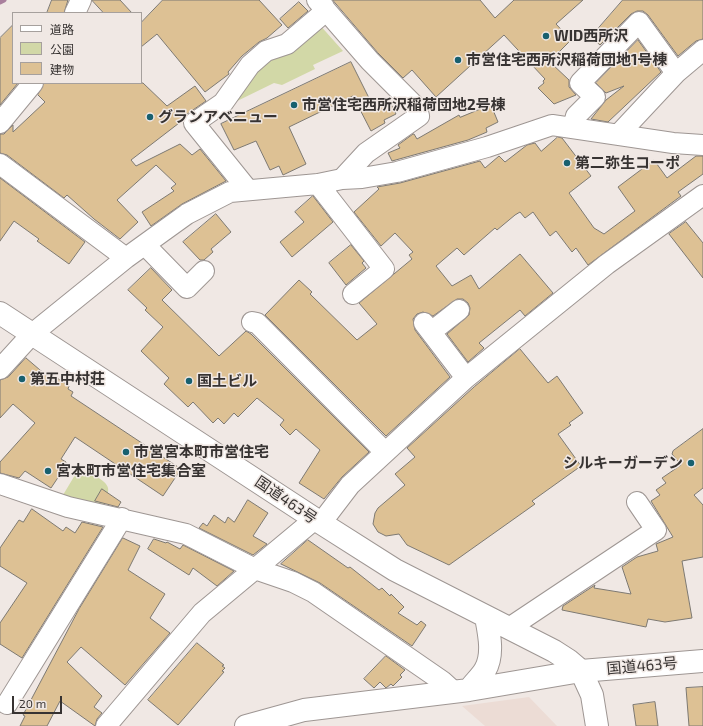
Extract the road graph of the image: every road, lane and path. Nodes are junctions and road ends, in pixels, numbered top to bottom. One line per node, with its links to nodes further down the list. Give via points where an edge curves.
1 (81, 0): 3 (street)
2 (321, 4): 12 (street, via 370,61 417,108 420,116 366,153); 14 (street, via 320,16 287,44 266,51 250,65 223,103 194,123)
3 (75, 12)
4 (703, 50): 5 (street)
5 (676, 73): 8 (street, via 639,22 580,83 595,97 576,116); 9 (street)
6 (32, 84): 7 (street)
7 (0, 123)
8 (573, 128): 9 (street); 12 (street, via 552,125 441,161 397,172)
9 (618, 135): 10 (street)
10 (703, 145)
11 (0, 164): 17 (street)
12 (342, 179): 13 (street)
13 (318, 184): 14 (street); 19 (street, via 384,269)
14 (248, 190): 16 (street, via 230,192 187,214)
15 (700, 203): 25 (street, via 607,264)
16 (145, 245): 17 (street); 18 (street, via 187,288)
17 (126, 258): 23 (street)
18 (204, 271)
19 (353, 294)
20 (459, 310): 25 (street, via 427,328)
21 (0, 313): 23 (main road, 国道463号)
22 (252, 322): 26 (street, via 258,323)
23 (32, 334): 24 (street); 30 (main road, 国道463号)
24 (0, 369)
25 (466, 378): 26 (street)
26 (385, 452): 30 (street, via 350,485)
27 (0, 484): 29 (street, via 68,507)
28 (637, 502): 33 (street, via 656,530)
29 (122, 518): 31 (street, via 186,534); 37 (street)
30 (318, 521): 31 (street); 32 (main road, 国道463号, via 395,570)
31 (255, 569): 36 (street, via 292,582 330,603 442,681); 38 (street, via 202,613)
32 (486, 617): 33 (main road, 国道463号); 36 (main road, via 490,640 486,669)
33 (509, 628): 35 (main road, 国道463号, via 568,660)
34 (703, 661): 35 (main road, 国道463号)
35 (581, 671): 36 (main road, 国道463号); 40 (main road, via 592,695)
36 (461, 690): 39 (main road, 国道463号, via 304,710)
37 (7, 704)
38 (106, 726)
39 (246, 726)
40 (597, 726)

